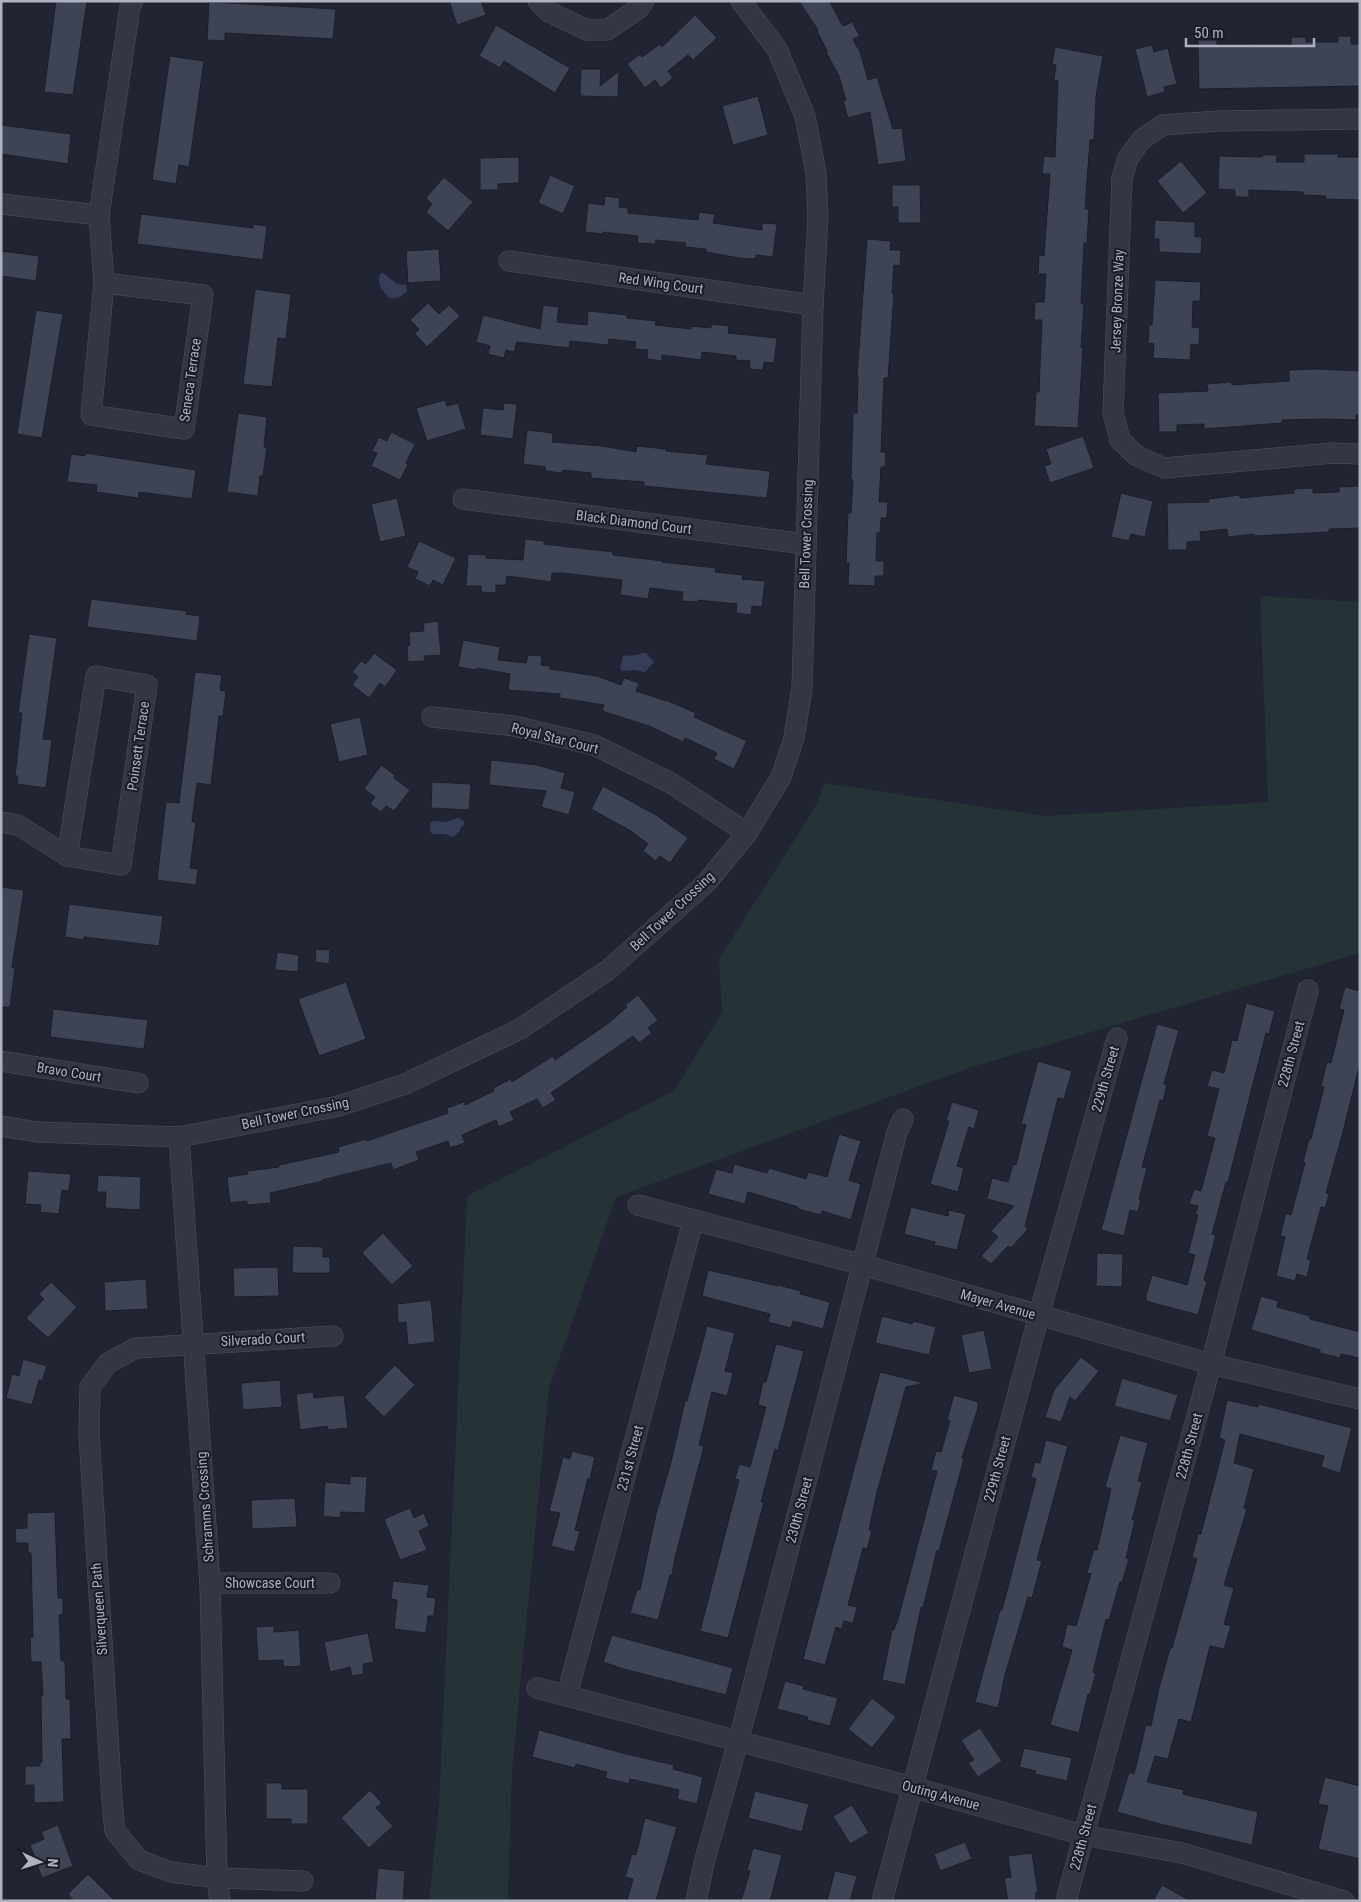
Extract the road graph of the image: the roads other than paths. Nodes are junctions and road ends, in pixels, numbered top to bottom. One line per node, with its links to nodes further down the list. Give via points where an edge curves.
1 (133, 1): 7 (street, Seneca Terrace)
2 (538, 1): 3 (street, via 549,12 587,30 607,30)
3 (644, 1)
4 (741, 1): 10 (street, Bell Tower Crossing, via 776,49 805,116 816,173 818,217)
5 (1360, 119): 11 (street, Jersey Bronze Way, via 1164,125 1142,139 1128,158 1122,178 1112,413 1120,440 1138,456 1164,468 1333,453)
6 (1, 204): 7 (street)
7 (99, 215): 9 (street, Seneca Terrace)
8 (509, 261): 10 (street, Red Wing Court)
9 (104, 282): 9 (street, Seneca Terrace, via 90,415 184,429 203,294)
10 (813, 305): 13 (street, Bell Tower Crossing)
11 (1360, 454)
12 (463, 499): 13 (street, Black Diamond Court)
13 (805, 544): 16 (street, Bell Tower Crossing, via 802,688 794,738 782,777)
14 (432, 717): 16 (street, Royal Star Court, via 514,726 594,745 670,783)
15 (1, 822): 17 (street, Poinsett Terrace, via 18,825)
16 (746, 832): 24 (street, Bell Tower Crossing, via 708,882 608,970 520,1029 405,1084 340,1106)
17 (67, 856): 17 (street, Poinsett Terrace, via 96,676 147,685 121,865)
18 (1308, 990): 31 (street, 228th Street)
19 (1117, 1038): 28 (street, 229th Street)
20 (1, 1061): 21 (street, Bravo Court)
21 (138, 1083)
22 (903, 1119): 27 (street, 230th Street)
23 (1, 1126): 24 (street, Bell Tower Crossing, via 37,1132)
24 (179, 1136): 30 (street, Schramms Crossing)
25 (638, 1205): 26 (street, Mayer Avenue)
26 (693, 1221): 27 (street, Mayer Avenue); 36 (street, 231st Street)
27 (863, 1265): 28 (street, Mayer Avenue); 37 (street, 230th Street)
28 (1039, 1315): 31 (street, Mayer Avenue); 38 (street, 229th Street)
29 (333, 1336): 30 (street, Silverado Court)
30 (193, 1343): 33 (street, Schramms Crossing); 40 (street, Silverqueen Path, via 136,1348 108,1363 90,1387 88,1434 115,1831 139,1860 171,1872)
31 (1211, 1364): 32 (street, Mayer Avenue); 39 (street, 228th Street)
32 (1360, 1399)
33 (210, 1583): 34 (street, Showcase Court); 40 (street, Schramms Crossing)
34 (330, 1583)
35 (537, 1688): 36 (street, Outing Avenue)
36 (567, 1696): 37 (street, Outing Avenue)
37 (738, 1742): 38 (street, Outing Avenue); 44 (street, 230th Street)
38 (912, 1787): 39 (street, Outing Avenue); 45 (street, 229th Street)
39 (1083, 1835): 46 (street, 228th Street); 47 (street, Outing Avenue, via 1182,1853)
40 (217, 1878): 41 (street, Silverqueen Path); 42 (street, Schramms Crossing); 43 (street, Schramms Crossing)
41 (304, 1882)
42 (210, 1901)
43 (220, 1901)
44 (696, 1901)
45 (882, 1901)
46 (1066, 1901)
47 (1344, 1901)

